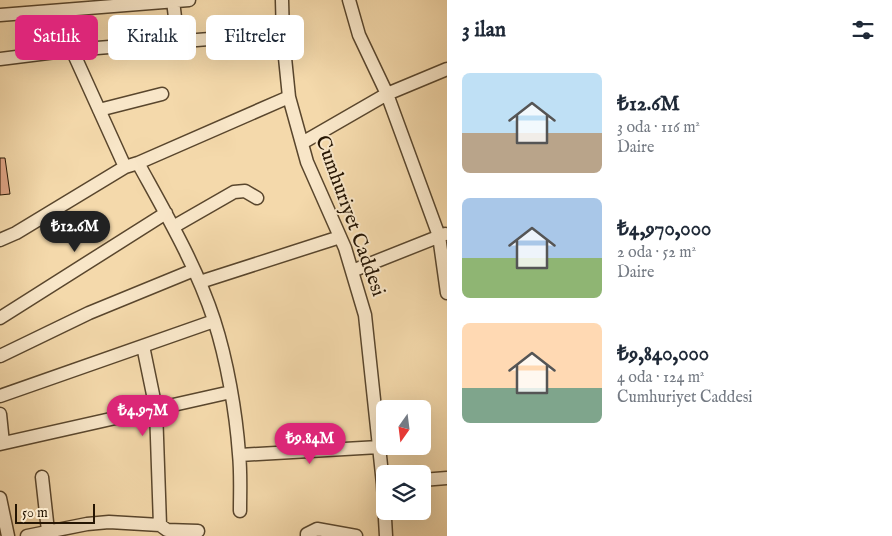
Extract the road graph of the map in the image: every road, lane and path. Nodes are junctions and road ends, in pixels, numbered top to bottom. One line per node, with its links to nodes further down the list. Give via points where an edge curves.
1 (189, 0): 4 (street)
2 (282, 0): 7 (street, Cumhuriyet Caddesi)
3 (349, 0): 14 (street, via 359,36)
4 (173, 2): 5 (street); 6 (street)
5 (0, 15)
6 (175, 15)
7 (282, 15)
8 (15, 57): 9 (street)
9 (0, 59)
10 (76, 60): 16 (street)
11 (286, 60): 15 (street, Cumhuriyet Caddesi)
12 (447, 69): 14 (street)
13 (162, 94): 16 (street)
14 (387, 94): 17 (street); 23 (street)
15 (289, 97): 17 (street, Cumhuriyet Caddesi); 18 (street)
16 (99, 110): 19 (street)
17 (302, 143): 24 (street, Cumhuriyet Caddesi, via 307,162)
18 (138, 164): 19 (street); 21 (street)
19 (125, 167): 25 (street, via 16,234)
20 (257, 198): 22 (street, via 245,191 234,192)
21 (166, 213): 22 (street); 30 (street)
22 (173, 227): 26 (street)
23 (443, 235): 27 (street); 29 (street)
24 (340, 236): 27 (street, Cumhuriyet Caddesi); 28 (street)
25 (0, 240)
26 (194, 270): 28 (street); 33 (street, via 89,313)
27 (352, 271): 38 (street, Cumhuriyet Caddesi, via 366,316)
28 (200, 282): 31 (street)
29 (447, 293)
30 (0, 318)
31 (214, 321): 32 (street); 34 (street)
32 (143, 346): 35 (street); 36 (street)
33 (0, 356)
34 (231, 392): 36 (street); 41 (street)
35 (0, 396)
36 (156, 409): 39 (street); 49 (street)
37 (0, 414): 39 (street)
38 (376, 417)
39 (2, 444)
40 (376, 447): 41 (street)
41 (240, 455): 46 (street)
42 (42, 477): 50 (street)
43 (447, 478): 44 (street)
44 (431, 479)
45 (0, 498): 52 (street)
46 (240, 511)
47 (385, 520): 56 (street, Cumhuriyet Caddesi)
48 (88, 530): 49 (street, via 109,522); 50 (street)
49 (165, 530): 51 (street)
50 (48, 531): 53 (street)
51 (198, 532)
52 (8, 536)
53 (27, 536)
54 (307, 536): 55 (street, via 317,529)
55 (356, 536)
56 (386, 536)

